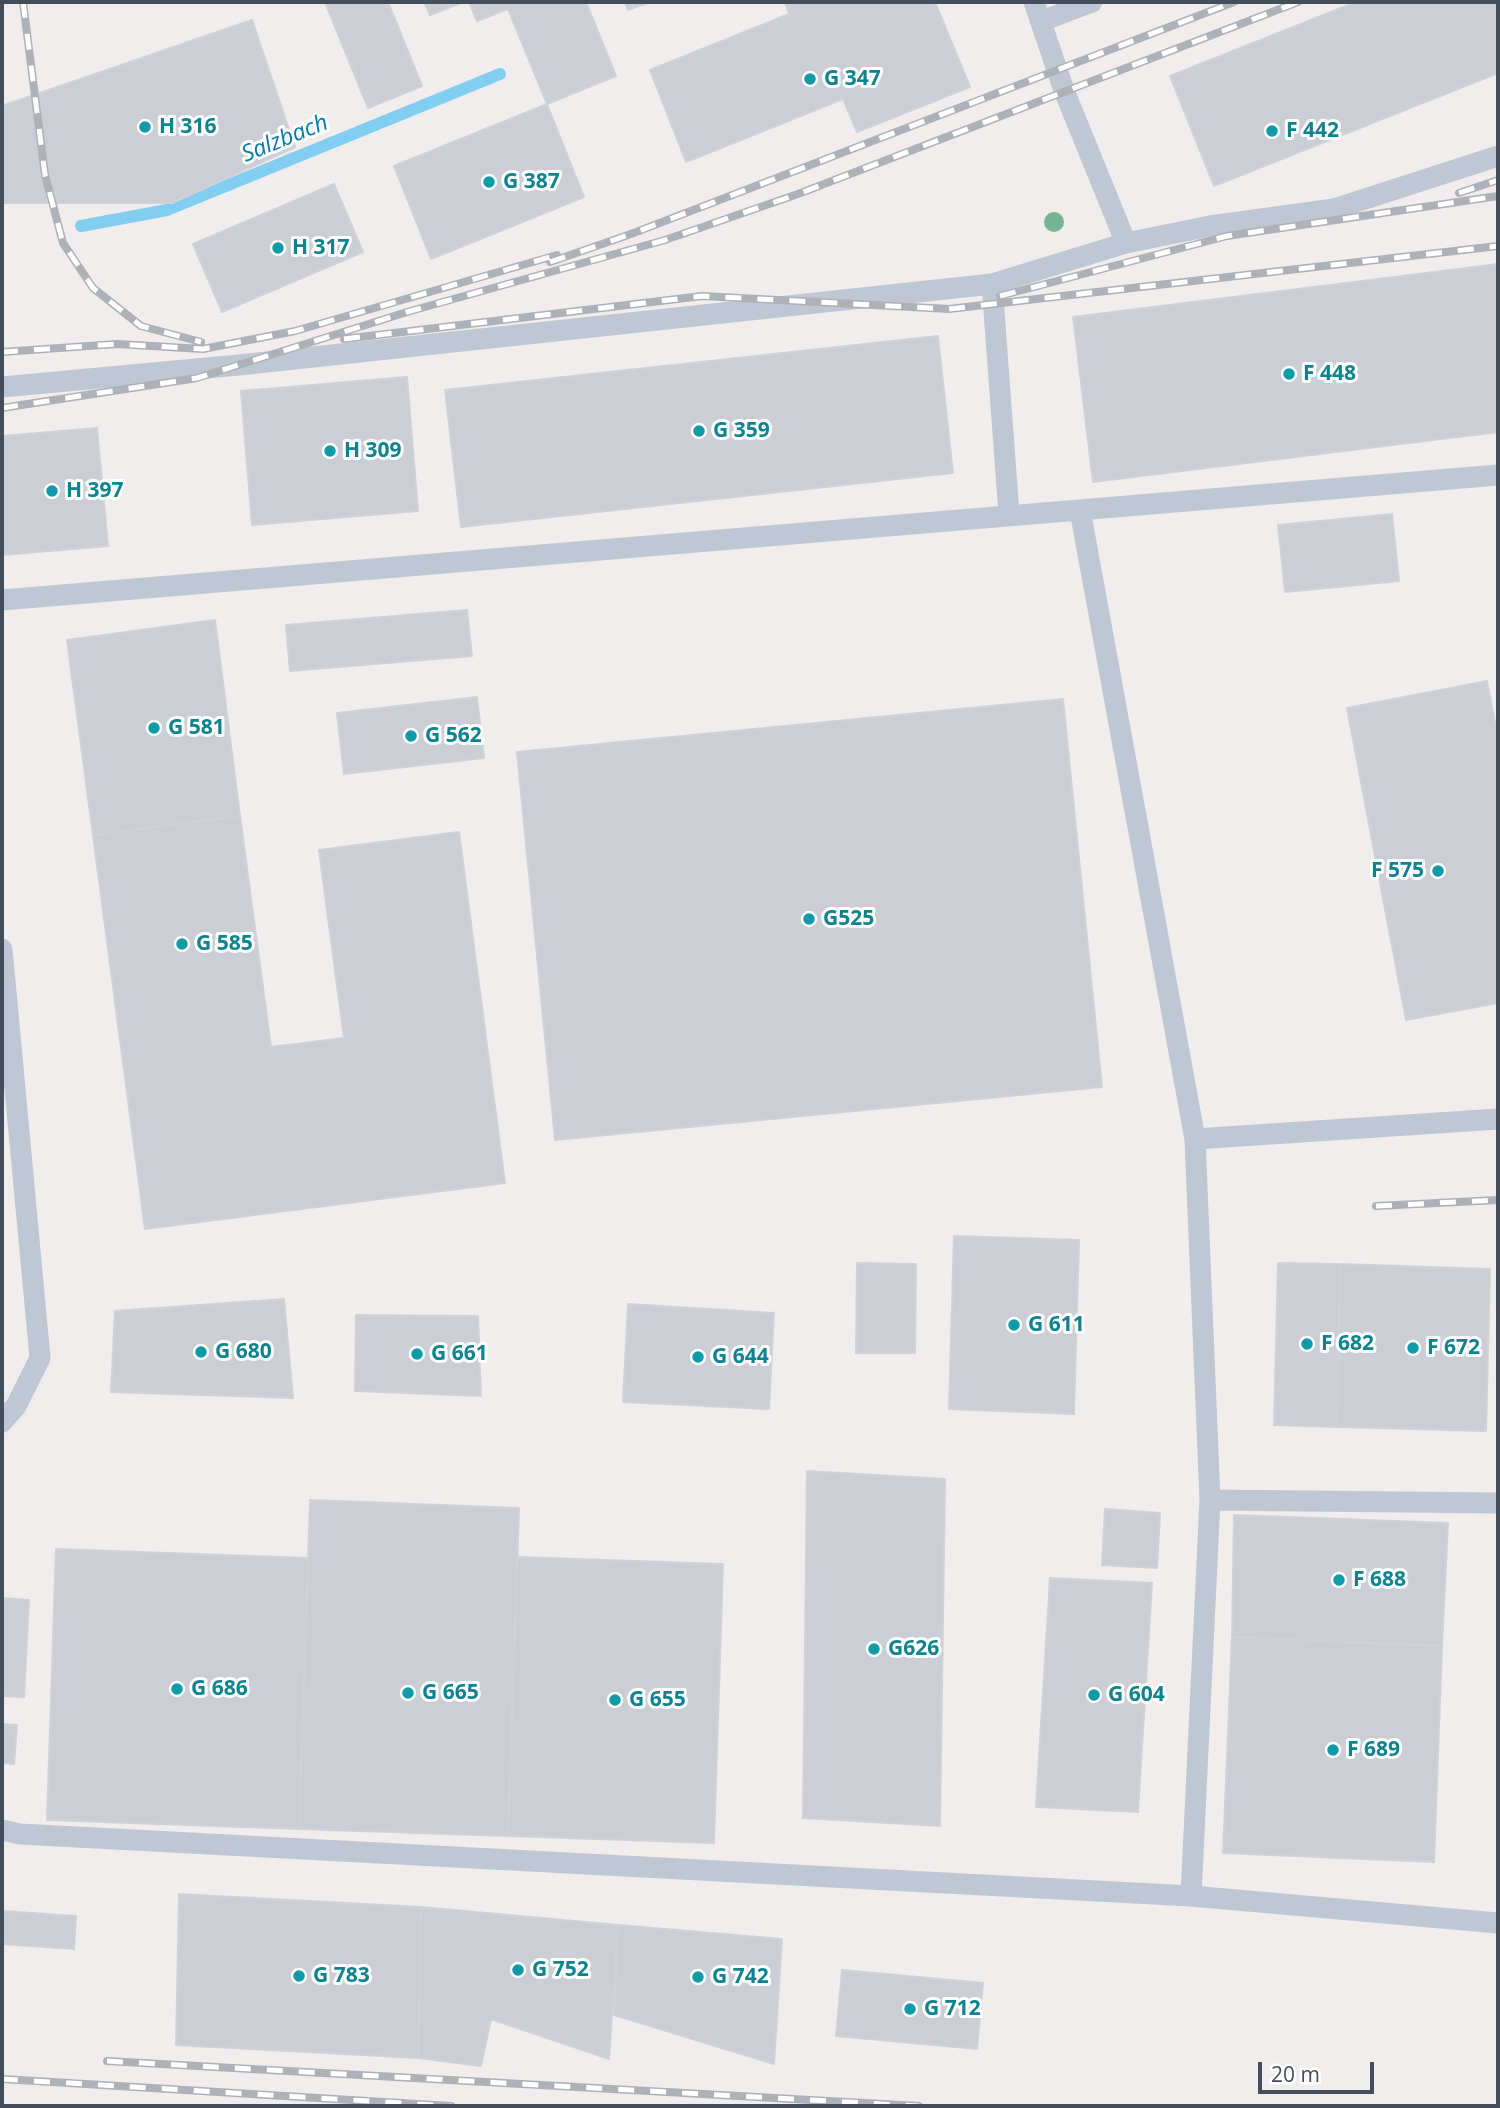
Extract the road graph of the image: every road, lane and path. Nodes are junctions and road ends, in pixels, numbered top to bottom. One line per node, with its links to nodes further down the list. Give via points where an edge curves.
1 (1092, 2): 2 (lane)
2 (1038, 11): 4 (lane, via 1065,93)
3 (1498, 156): 4 (lane, via 1334,209)
4 (1126, 243): 5 (lane)
5 (992, 284): 6 (lane); 9 (lane)
6 (2, 387)
7 (1498, 475): 8 (lane)
8 (1080, 510): 9 (lane); 13 (lane)
9 (1009, 514): 10 (lane)
10 (2, 600)
11 (2, 948): 14 (lane, via 40,1358 16,1406)
12 (1498, 1119): 13 (lane)
13 (1195, 1139): 15 (lane)
14 (2, 1422)
15 (1210, 1500): 16 (lane); 18 (lane)
16 (1498, 1503)
17 (2, 1830): 18 (lane)
18 (1191, 1896): 19 (lane)
19 (1498, 1923)

